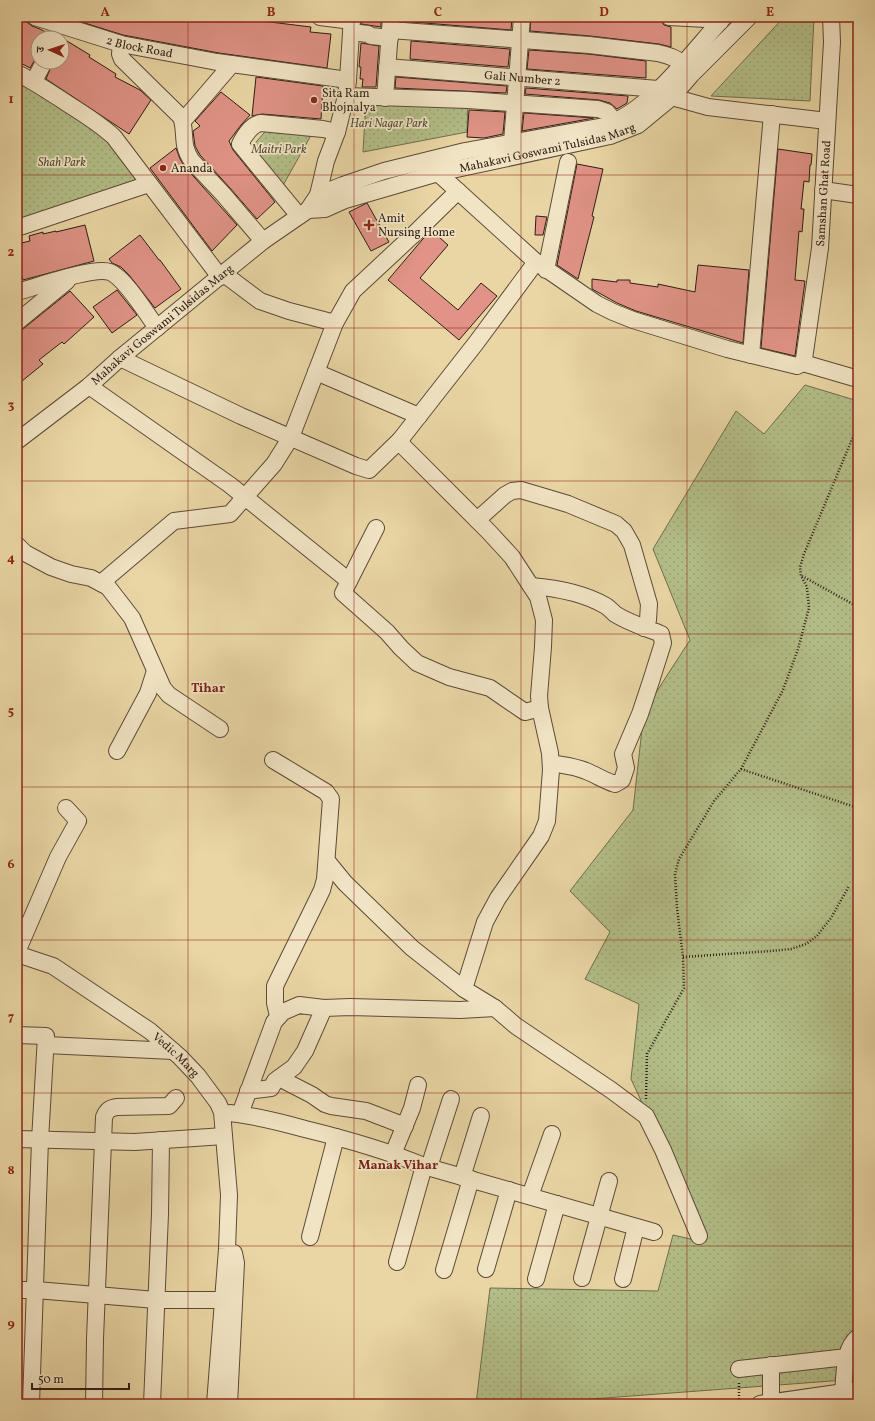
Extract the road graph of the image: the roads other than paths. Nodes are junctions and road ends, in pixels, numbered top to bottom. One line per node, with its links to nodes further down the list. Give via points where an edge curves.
1 (320, 17): 8 (street)
2 (522, 17): 12 (street)
3 (669, 17): 7 (street)
4 (749, 17): 22 (street, Mahakavi Goswami Tulsidas Marg, via 691,75)
5 (831, 17): 27 (street, Samshan Ghat Road)
6 (44, 18): 10 (street, 2 Block Road)
7 (722, 20): 15 (street, Mahakavi Goswami Tulsidas Marg)
8 (352, 23): 9 (street, via 371,36); 21 (street)
9 (390, 28): 12 (street); 16 (street)
10 (59, 30)
11 (70, 34): 13 (street, 2 Block Road)
12 (521, 40): 15 (street, via 658,53 668,55); 19 (street)
13 (121, 44): 14 (street, 2 Block Road); 26 (street, via 122,59 178,112)
14 (232, 64): 21 (street, 2 Block Road); 26 (street)
15 (682, 64): 22 (street, Mahakavi Goswami Tulsidas Marg)
16 (387, 67): 19 (street, Gali Number 2); 23 (street)
17 (40, 70): 20 (street)
18 (17, 73): 20 (street)
19 (517, 78): 22 (street, Gali Number 2); 24 (street)
20 (34, 82): 33 (street, via 106,129)
21 (347, 88): 23 (street, 2 Block Road); 29 (street)
22 (665, 93): 25 (street, Gali Number 2, via 708,107); 28 (street, Mahakavi Goswami Tulsidas Marg); 32 (street, Mahakavi Goswami Tulsidas Marg, via 638,125 610,136)
23 (385, 98): 24 (street, 2 Block Road)
24 (516, 103): 28 (street, 2 Block Road, via 598,109 606,112); 30 (street)
25 (772, 114): 27 (street, Gali Number 2); 48 (street)
26 (183, 121): 40 (street, via 184,143 188,155)
27 (828, 121): 34 (street, Samshan Ghat Road)
28 (615, 122): 30 (street, Mahakavi Goswami Tulsidas Marg)
29 (337, 132): 36 (street, via 326,161); 38 (street, via 257,123 240,144)
30 (512, 142): 36 (street, Mahakavi Goswami Tulsidas Marg, via 384,171)
31 (568, 162): 41 (street)
32 (438, 173): 35 (street); 38 (street, Mahakavi Goswami Tulsidas Marg, via 346,200 325,209)
33 (149, 184): 39 (street); 42 (street)
34 (823, 190): 37 (street); 50 (street, Samshan Ghat Road, via 820,248 805,353)
35 (458, 191): 41 (street); 46 (street, via 353,291)
36 (318, 195): 38 (street, Mahakavi Goswami Tulsidas Marg)
37 (858, 195)
38 (304, 213): 40 (street, Mahakavi Goswami Tulsidas Marg)
39 (17, 228)
40 (263, 241): 42 (street, Mahakavi Goswami Tulsidas Marg)
41 (541, 266): 48 (street, via 613,312); 54 (street)
42 (222, 275): 46 (street, via 260,301); 47 (street, Mahakavi Goswami Tulsidas Marg)
43 (72, 276): 44 (street); 45 (street); 47 (street, via 101,270 111,272 144,308)
44 (17, 292)
45 (17, 322)
46 (334, 323): 51 (street)
47 (157, 328): 49 (street, Mahakavi Goswami Tulsidas Marg)
48 (751, 355): 50 (street)
49 (120, 358): 53 (street, Mahakavi Goswami Tulsidas Marg); 55 (street)
50 (800, 364): 52 (street)
51 (316, 372): 54 (street); 55 (street)
52 (858, 379)
53 (88, 386): 57 (street, Mahakavi Goswami Tulsidas Marg); 58 (street)
54 (419, 416): 56 (street)
55 (291, 438): 56 (street, via 369,470); 58 (street, via 274,464)
56 (400, 440): 59 (street, via 404,447)
57 (17, 441)
58 (245, 497): 62 (street); 63 (street, via 230,514 174,521)
59 (478, 520): 64 (street, via 512,557); 65 (street, via 505,495 521,490 568,504 616,524 624,531 632,545 649,604 648,620)
60 (376, 528): 62 (street)
61 (20, 553): 63 (street, via 51,567)
62 (349, 581): 67 (street, via 343,593 418,663 449,677 490,688 525,712)
63 (101, 583): 66 (street, via 113,592 132,618)
64 (531, 586): 65 (street, via 549,587 582,595); 67 (street, via 538,596 544,620)
65 (644, 628): 71 (street, via 661,634 663,643 623,754 626,768 622,780 615,784 586,771)
66 (155, 670): 68 (street, via 162,688); 69 (street, via 148,693)
67 (540, 708): 71 (street)
68 (220, 729)
69 (117, 751)
70 (273, 760): 73 (street, via 330,796)
71 (551, 763): 75 (street, via 547,821 544,829 485,922)
72 (66, 808): 74 (street, via 78,821 58,857)
73 (327, 861): 75 (street, via 345,883 412,948); 78 (street, via 322,890 275,986)
74 (17, 953): 81 (street, Vedic Marg, via 53,966 150,1031)
75 (464, 989): 77 (street)
76 (324, 1008): 77 (street); 78 (street, via 299,1005); 82 (street, via 305,1051 294,1067)
77 (495, 1008): 109 (street, via 516,1026 646,1116)
78 (278, 1016): 84 (street)
79 (17, 1035): 80 (street, via 46,1036)
80 (46, 1045): 81 (street); 95 (street)
81 (173, 1051): 87 (street, Vedic Marg, via 198,1076)
82 (279, 1078): 84 (street, via 270,1088); 90 (street, via 325,1104 366,1111)
83 (418, 1085): 90 (street)
84 (248, 1091): 88 (street)
85 (176, 1098): 96 (street, via 169,1106 117,1107 108,1110 104,1117)
86 (451, 1099): 99 (street)
87 (222, 1112): 88 (street); 92 (street, Vedic Marg)
88 (240, 1114): 93 (street)
89 (481, 1116): 100 (street)
90 (405, 1126): 98 (street)
91 (552, 1134): 103 (street)
92 (224, 1136): 97 (street); 107 (street, Vedic Marg, via 229,1195)
93 (336, 1136): 98 (street); 110 (street)
94 (17, 1139): 95 (street)
95 (40, 1140): 96 (street); 118 (street)
96 (103, 1140): 97 (street); 119 (street)
97 (161, 1140): 120 (street)
98 (394, 1154): 99 (street)
99 (426, 1167): 100 (street); 111 (street)
100 (466, 1178): 102 (street); 113 (street)
101 (609, 1181): 105 (street)
102 (509, 1190): 103 (street); 112 (street)
103 (530, 1196): 104 (street)
104 (557, 1204): 105 (street); 115 (street)
105 (599, 1216): 106 (street); 114 (street)
106 (636, 1227): 108 (street); 116 (street)
107 (227, 1228): 121 (street, Vedic Marg); 133 (street, Vedic Marg, via 236,1263)
108 (654, 1232)
109 (699, 1236)
110 (310, 1237)
111 (397, 1262)
112 (486, 1269)
113 (444, 1270)
114 (582, 1278)
115 (536, 1279)
116 (623, 1279)
117 (17, 1290): 118 (street)
118 (36, 1290): 119 (street); 129 (street)
119 (98, 1295): 120 (street); 130 (street)
120 (156, 1300): 121 (street); 131 (street)
121 (223, 1300): 132 (street, Vedic Marg)
122 (858, 1337): 123 (street, via 853,1341)
123 (847, 1357): 124 (street); 126 (street)
124 (771, 1365): 125 (street); 128 (street)
125 (739, 1370)
126 (853, 1391): 127 (street); 134 (street)
127 (810, 1400): 128 (street)
128 (767, 1403)
129 (31, 1404)
130 (94, 1404)
131 (152, 1404)
132 (215, 1404)
133 (229, 1404)
134 (857, 1404)

